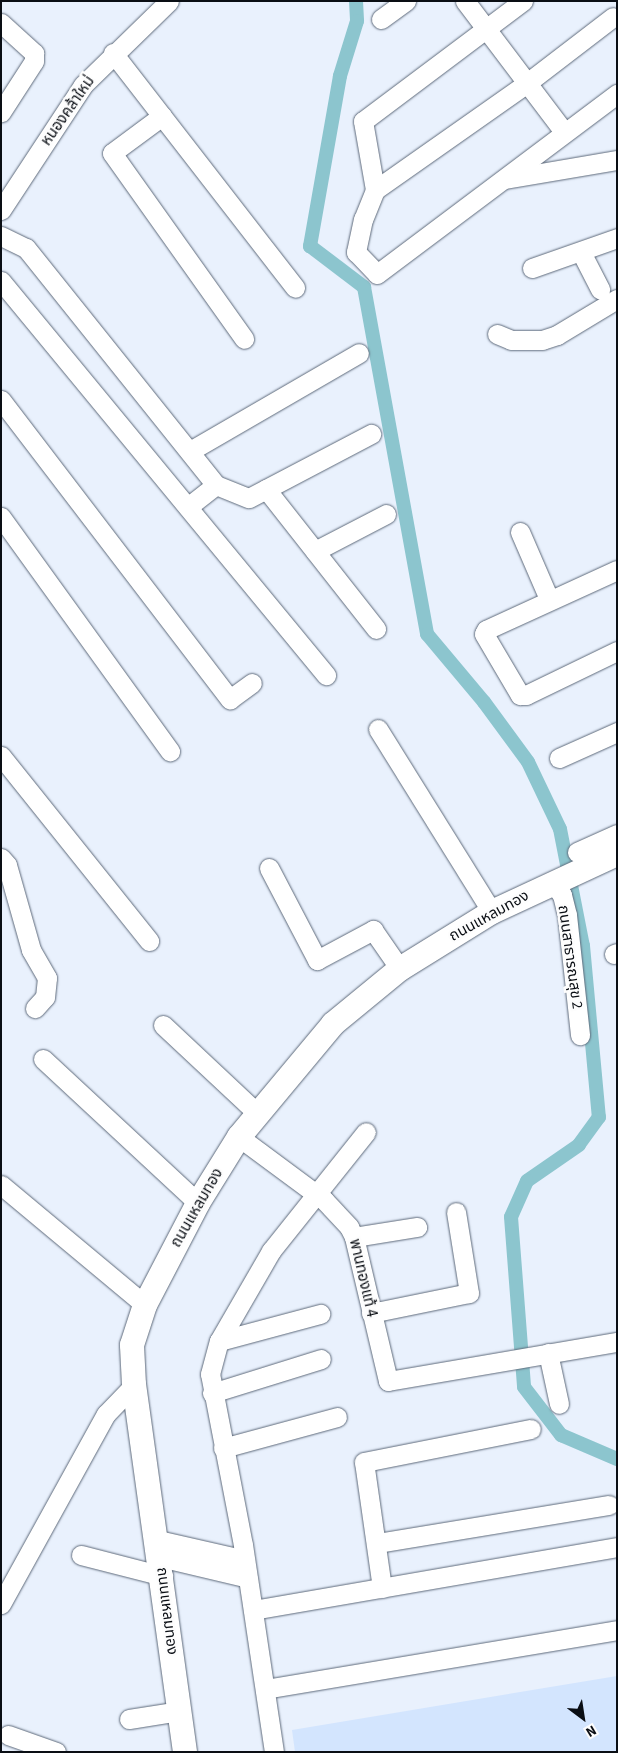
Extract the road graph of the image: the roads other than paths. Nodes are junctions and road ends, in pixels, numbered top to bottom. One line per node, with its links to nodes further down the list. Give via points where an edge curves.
1 (406, 1): 6 (street)
2 (465, 1): 8 (street)
3 (523, 1): 8 (street)
4 (156, 4): 9 (street, หนองคล้าใหม่)
5 (613, 18): 10 (street)
6 (380, 19)
7 (1, 24): 12 (street, via 34,53 34,61)
8 (486, 29): 10 (street); 17 (street, via 363,121)
9 (113, 53): 13 (street); 18 (street, หนองคล้าใหม่, via 83,85)
10 (527, 83): 14 (street); 17 (street)
11 (617, 94): 14 (street)
12 (1, 112)
13 (162, 116): 24 (street); 28 (street, via 112,153)
14 (564, 132): 16 (street)
15 (617, 160): 16 (street)
16 (502, 180): 17 (street, via 377,274 356,252 363,219)
17 (375, 190)
18 (1, 210)
19 (1, 236): 32 (street, via 26,248)
20 (617, 238): 21 (street)
21 (581, 252): 22 (street); 25 (street)
22 (532, 268)
23 (1, 281): 35 (street)
24 (295, 288)
25 (600, 289)
26 (617, 299): 27 (street, via 557,335 542,340 511,340)
27 (497, 334)
28 (244, 339)
29 (359, 353): 32 (street)
30 (1, 400): 45 (street, via 230,699)
31 (371, 434): 34 (street)
32 (190, 452): 33 (street)
33 (216, 484): 34 (street, via 249,498); 35 (street)
34 (266, 489): 39 (street)
35 (189, 506): 44 (street)
36 (386, 514): 39 (street)
37 (1, 517): 48 (street)
38 (520, 532): 41 (street)
39 (315, 551): 42 (street)
40 (617, 570): 41 (street)
41 (550, 599): 43 (street, via 486,630 484,634 520,696 526,696)
42 (376, 629)
43 (617, 651)
44 (326, 675)
45 (252, 683)
46 (378, 729): 57 (street)
47 (617, 732): 50 (street)
48 (170, 751)
49 (1, 756): 58 (street)
50 (559, 758)
51 (617, 834): 54 (street)
52 (617, 854): 54 (main road, ถนนแหลมทอง)
53 (1, 858): 60 (street, via 7,865 31,950 47,978 45,997)
54 (581, 860): 56 (main road, ถนนแหลมทอง)
55 (269, 868): 59 (street, via 317,960 373,930)
56 (557, 880): 57 (main road, ถนนแหลมทอง); 62 (street, ถนนสาธารณสุข 2, via 566,915)
57 (492, 912): 59 (main road, ถนนแหลมทอง)
58 (149, 941)
59 (400, 969): 64 (main road, ถนนแหลมทอง, via 333,1024)
60 (35, 1008)
61 (163, 1025): 64 (street)
62 (580, 1035)
63 (44, 1059): 69 (street)
64 (258, 1114): 66 (main road, ถนนแหลมทอง)
65 (366, 1132): 68 (street)
66 (239, 1137): 68 (street, พานทองแท้ 4); 69 (main road, ถนนแหลมทอง)
67 (1, 1185): 73 (street)
68 (316, 1194): 72 (street, พานทองแท้ 4, via 338,1214); 76 (street, via 272,1251)
69 (198, 1203): 73 (main road, ถนนแหลมทอง)
70 (456, 1212): 74 (street, via 469,1292)
71 (417, 1227): 72 (street)
72 (354, 1237): 74 (street, พานทองแท้ 4)
73 (145, 1305): 80 (main road, ถนนแหลมทอง, via 132,1345)
74 (370, 1313): 78 (street, พานทองแท้ 4, via 388,1381)
75 (320, 1314): 76 (street)
76 (219, 1341): 81 (street, via 210,1374)
77 (617, 1342): 78 (street)
78 (541, 1354): 82 (street)
79 (321, 1359): 81 (street)
80 (134, 1385): 90 (main road, ถนนแหลมทอง); 93 (street, via 106,1414)
81 (212, 1393): 85 (street)
82 (559, 1404)
83 (337, 1417): 85 (street)
84 (532, 1429): 87 (street, via 364,1462)
85 (223, 1448): 91 (street)
86 (609, 1505): 87 (street)
87 (377, 1543): 92 (street)
88 (617, 1547): 92 (street)
89 (81, 1555): 90 (street)
90 (161, 1557): 91 (street); 97 (main road, ถนนแหลมทอง)
91 (247, 1570): 94 (street)
92 (382, 1588): 94 (street)
93 (1, 1604)
94 (253, 1610): 96 (street)
95 (617, 1630): 96 (street)
96 (265, 1689): 102 (street)
97 (180, 1711): 98 (street); 101 (main road, ถนนแหลมทอง)
98 (129, 1719)
99 (8, 1735): 100 (street)
100 (56, 1752)
101 (185, 1752)
102 (274, 1752)

